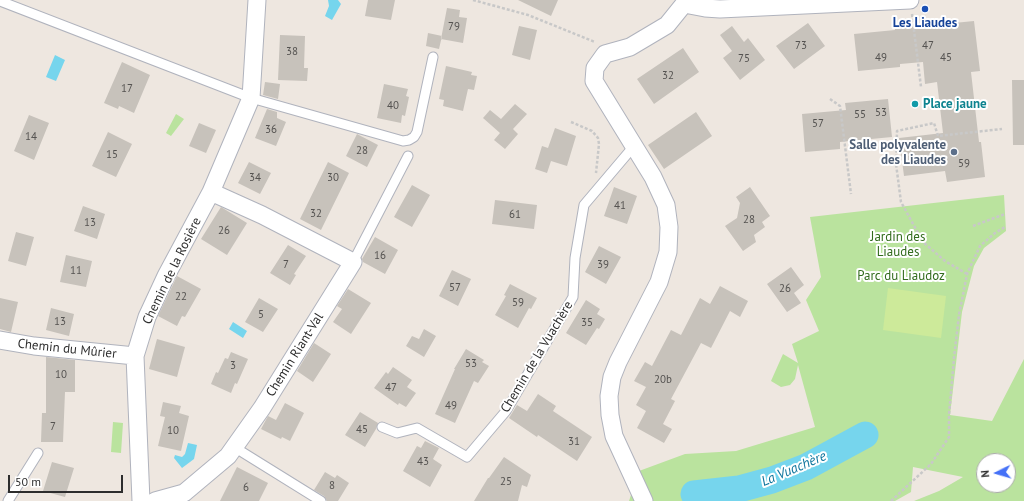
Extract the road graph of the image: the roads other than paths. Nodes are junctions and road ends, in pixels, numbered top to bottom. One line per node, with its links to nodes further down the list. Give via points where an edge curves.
1 (26, 0): 6 (lane)
2 (257, 0): 8 (street, Chemin de la Rosière)
3 (0, 1): 6 (lane)
4 (682, 2): 5 (street, via 720,9); 9 (street, via 667,25 630,47 605,54 595,68 594,81)
5 (910, 5)
6 (22, 9): 8 (lane)
7 (433, 56): 8 (lane, via 417,132 410,140 403,141)
8 (251, 98): 11 (street, Chemin de la Rosière)
9 (634, 146): 15 (lane, Chemin de la Vuachère, via 584,205 575,258 573,296 506,411 467,457 417,428 397,433); 21 (street, via 654,177 666,205 668,227 668,252 659,282 618,362 612,377 610,396 614,436)
10 (408, 156): 12 (lane, Chemin Riant-Val)
11 (211, 192): 12 (street); 14 (street, Chemin de la Rosière, via 166,276 147,317)
12 (353, 262): 16 (street, Chemin Riant-Val, via 262,408)
13 (0, 340): 14 (street, Chemin du Mûrier)
14 (135, 356): 19 (street, Chemin de la Rosière)
15 (382, 427)
16 (234, 447): 19 (street, Chemin Riant-Val, via 228,456 184,493); 20 (lane)
17 (38, 453): 18 (lane)
18 (8, 501)
19 (148, 501)
20 (321, 501)
21 (644, 501)

